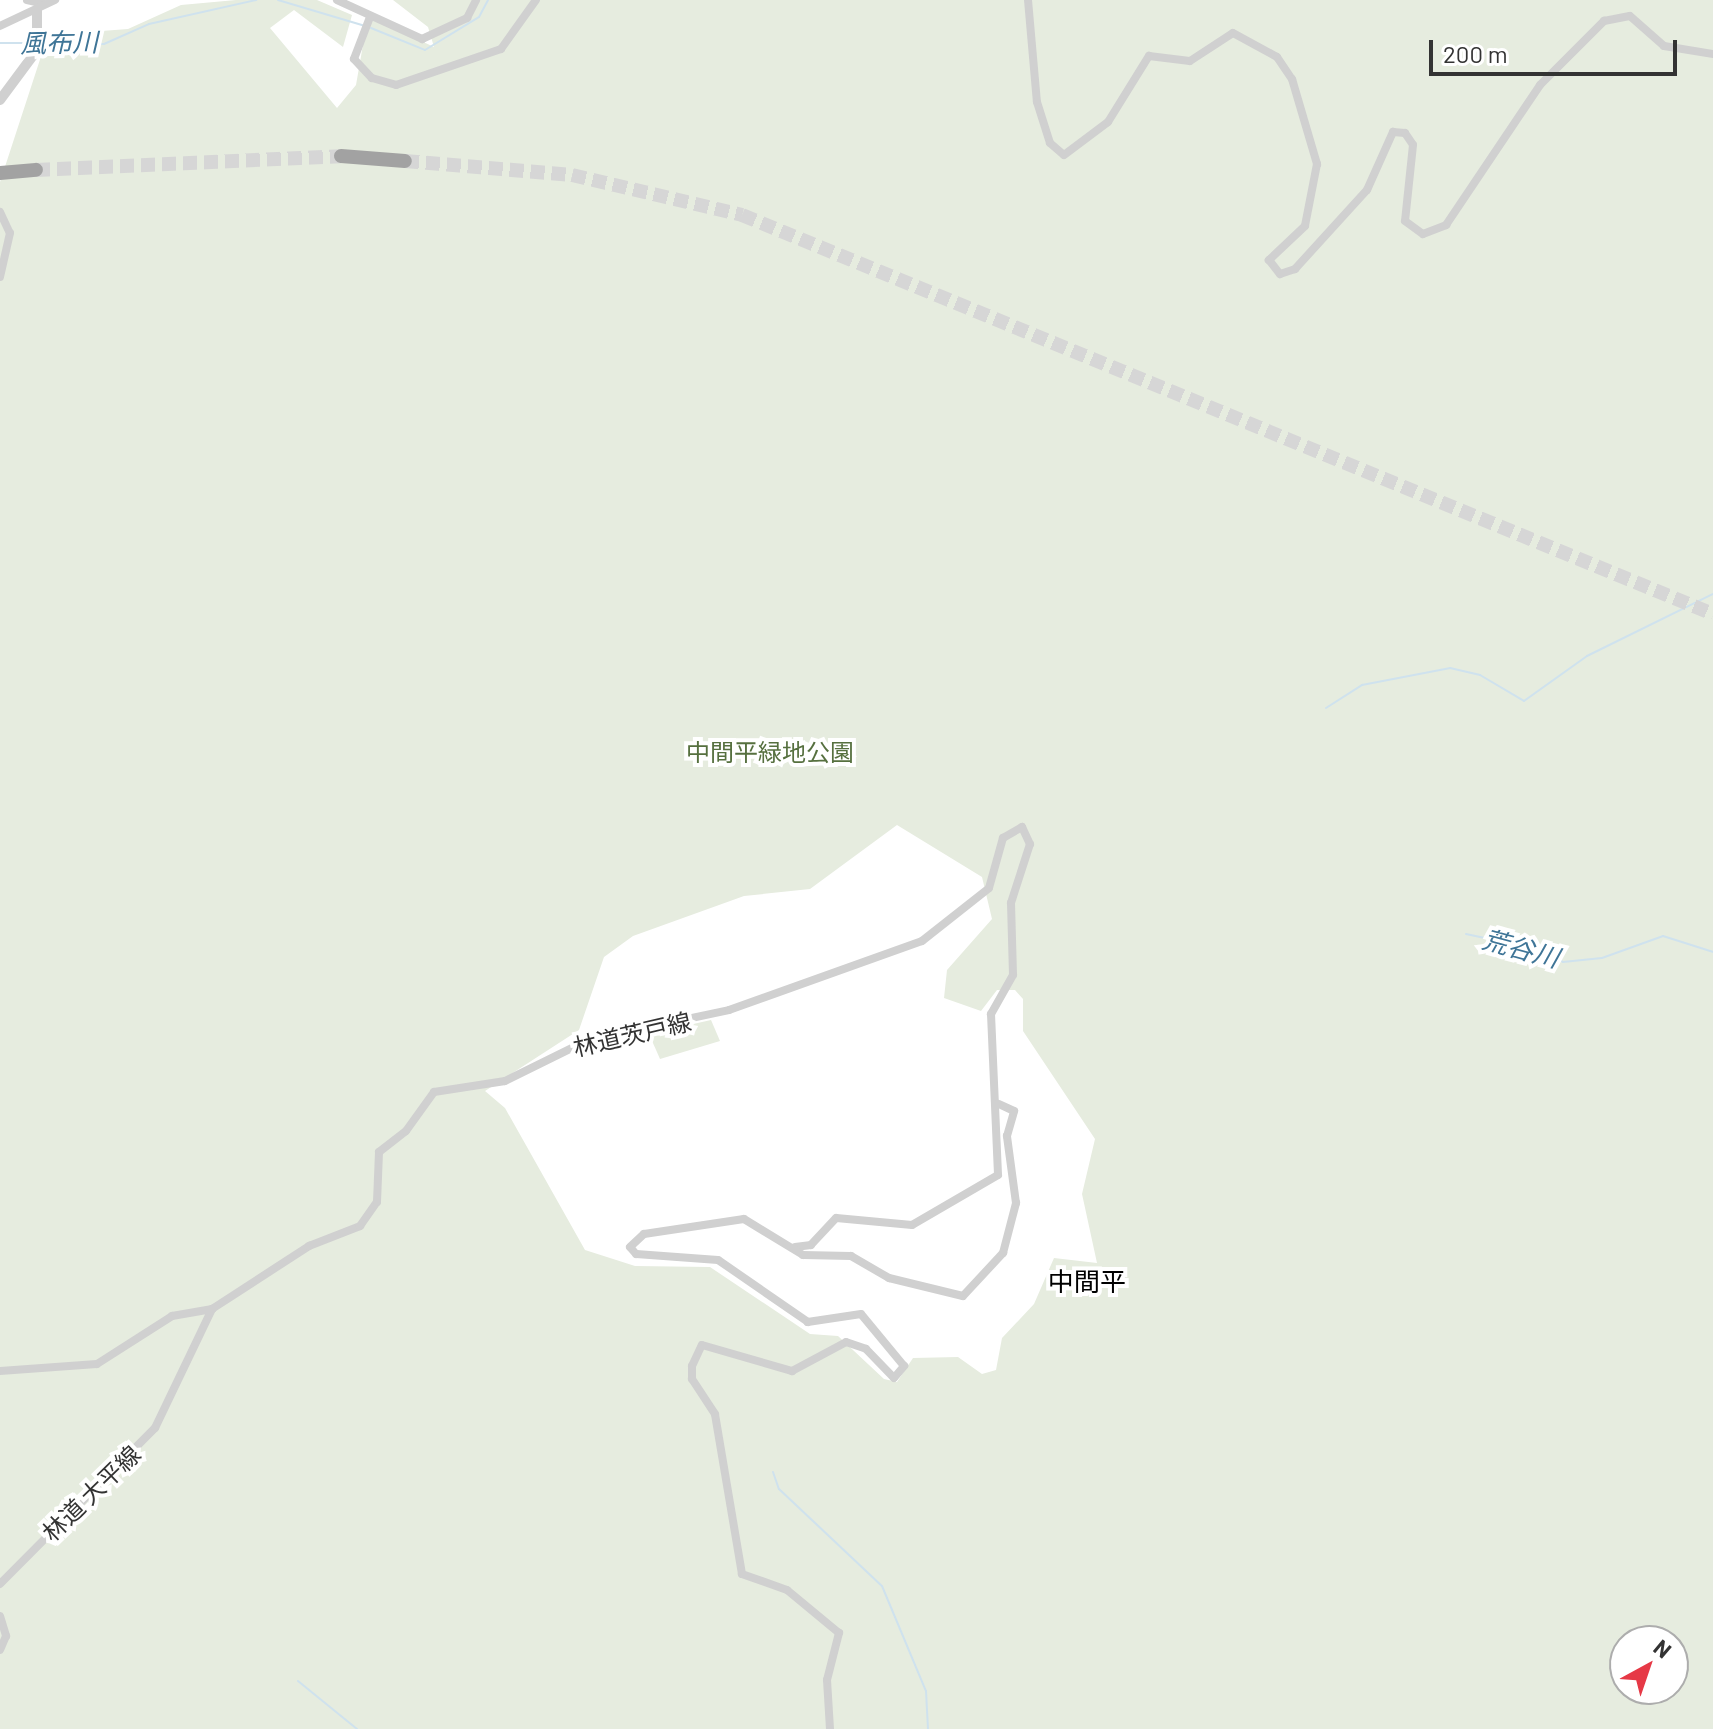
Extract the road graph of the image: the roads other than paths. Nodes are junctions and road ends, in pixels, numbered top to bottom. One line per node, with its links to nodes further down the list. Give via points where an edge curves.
1 (27, 0): 7 (street)
2 (55, 0): 7 (street)
3 (337, 0): 8 (street)
4 (476, 0): 8 (street, via 467,18 433,37)
5 (536, 0): 8 (street, via 501,49 396,85 372,78 354,59)
6 (1028, 0): 10 (street, via 1037,102 1050,143 1064,155 1108,122 1149,56 1190,61 1233,33 1277,57 1292,79 1317,164 1305,226 1269,260 1280,274 1295,269 1367,190 1393,132 1405,133 1413,145 1405,221 1423,234 1446,225 1540,85 1604,21 1630,16 1664,46)
7 (40, 7): 9 (street); 11 (street, via 39,43)
8 (370, 17)
9 (0, 26)
10 (1713, 54)
11 (0, 100)
12 (341, 156): 13 (highway)
13 (400, 160)
14 (36, 170): 15 (highway)
15 (0, 173)
16 (0, 212): 17 (street, via 10,233)
17 (0, 277)
18 (999, 1104): 19 (street, via 1002,1164 993,1181 912,1225 836,1218 811,1245); 19 (street, via 1014,1111 1007,1136 1016,1203 1003,1253 970,1292 938,1294 851,1256 803,1255); 20 (street, 林道茨戸線, via 991,1014 1013,975 1011,903 1030,844 1022,827 1003,838 989,888 922,941 786,992 588,1040 505,1081 434,1092 406,1131 379,1152 377,1202 360,1226 320,1240)
19 (795, 1247): 25 (street, via 739,1218 644,1234 630,1247 636,1254 718,1260 808,1322 861,1314 904,1366 894,1378 866,1349 846,1342 792,1371 702,1345 692,1366 692,1379 715,1414 742,1574 787,1590 839,1633 827,1680)
20 (212, 1309): 21 (street, via 172,1316 97,1364); 22 (street, 林道 大平線, via 155,1428)
21 (0, 1371)
22 (0, 1584)
23 (0, 1616): 24 (street, via 6,1636)
24 (0, 1650)
25 (830, 1729)

